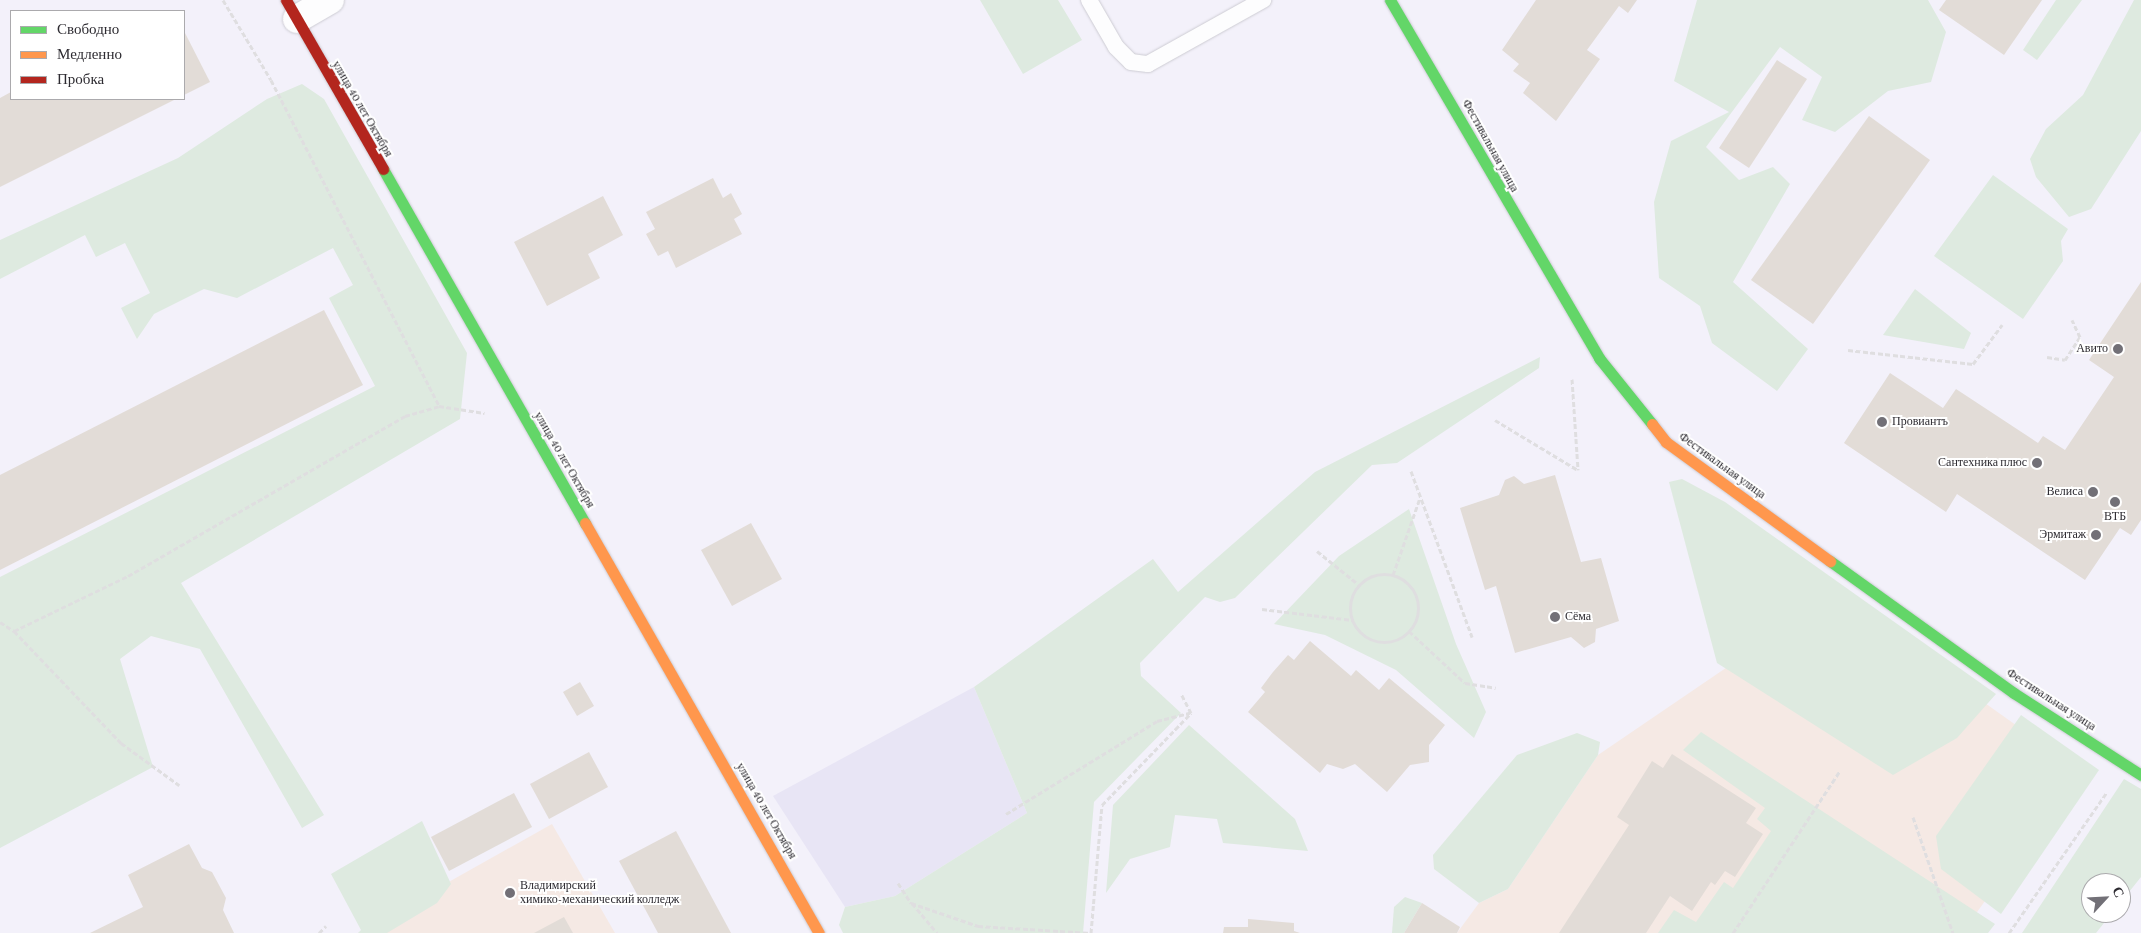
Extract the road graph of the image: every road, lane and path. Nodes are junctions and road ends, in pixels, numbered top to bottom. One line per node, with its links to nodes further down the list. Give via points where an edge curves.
1 (223, 0): 12 (path, via 276,88)
2 (330, 0): 6 (street)
3 (1089, 0): 4 (lane, via 1116,47 1131,62 1148,64)
4 (1263, 0)
5 (1390, 0): 29 (street, Фестивальная улица, via 1599,358 1666,442 2014,693)
6 (291, 10): 14 (street, улица 40 лет Октября)
7 (2072, 320): 10 (path, via 2080,337 2065,360)
8 (2002, 324): 9 (path, via 1973,364)
9 (1848, 350)
10 (2047, 357)
11 (1572, 374): 13 (path, via 1578,470)
12 (439, 406): 14 (path); 23 (path, via 404,416 128,576)
13 (1495, 420)
14 (526, 421): 39 (street, улица 40 лет Октября)
15 (1411, 471): 16 (path)
16 (1420, 498): 18 (path); 25 (path)
17 (1317, 551): 19 (path)
18 (1393, 575): 19 (path, via 1381,574); 24 (path, via 1404,580 1417,598 1416,621)
19 (1358, 584): 21 (path, via 1351,602)
20 (1262, 609): 21 (path)
21 (1352, 620): 24 (path, via 1367,637 1377,642 1400,638)
22 (0, 622): 23 (path)
23 (14, 630): 32 (path, via 121,743)
24 (1409, 631): 26 (path, via 1465,683)
25 (1472, 637)
26 (1496, 688)
27 (1181, 693): 28 (path)
28 (1190, 713): 33 (path, via 1157,721); 41 (path, via 1102,805)
29 (2126, 765): 31 (street, Фестивальная улица); 44 (path)
30 (1839, 772): 42 (path)
31 (2141, 775)
32 (179, 785)
33 (1006, 814)
34 (1913, 817): 43 (path)
35 (898, 883): 36 (path)
36 (912, 903): 40 (path); 41 (path, via 978,926)
37 (326, 926): 38 (path)
38 (318, 933)
39 (819, 933)
40 (937, 933)
41 (1091, 933)
42 (1733, 933)
43 (1954, 933)
44 (2009, 933)

